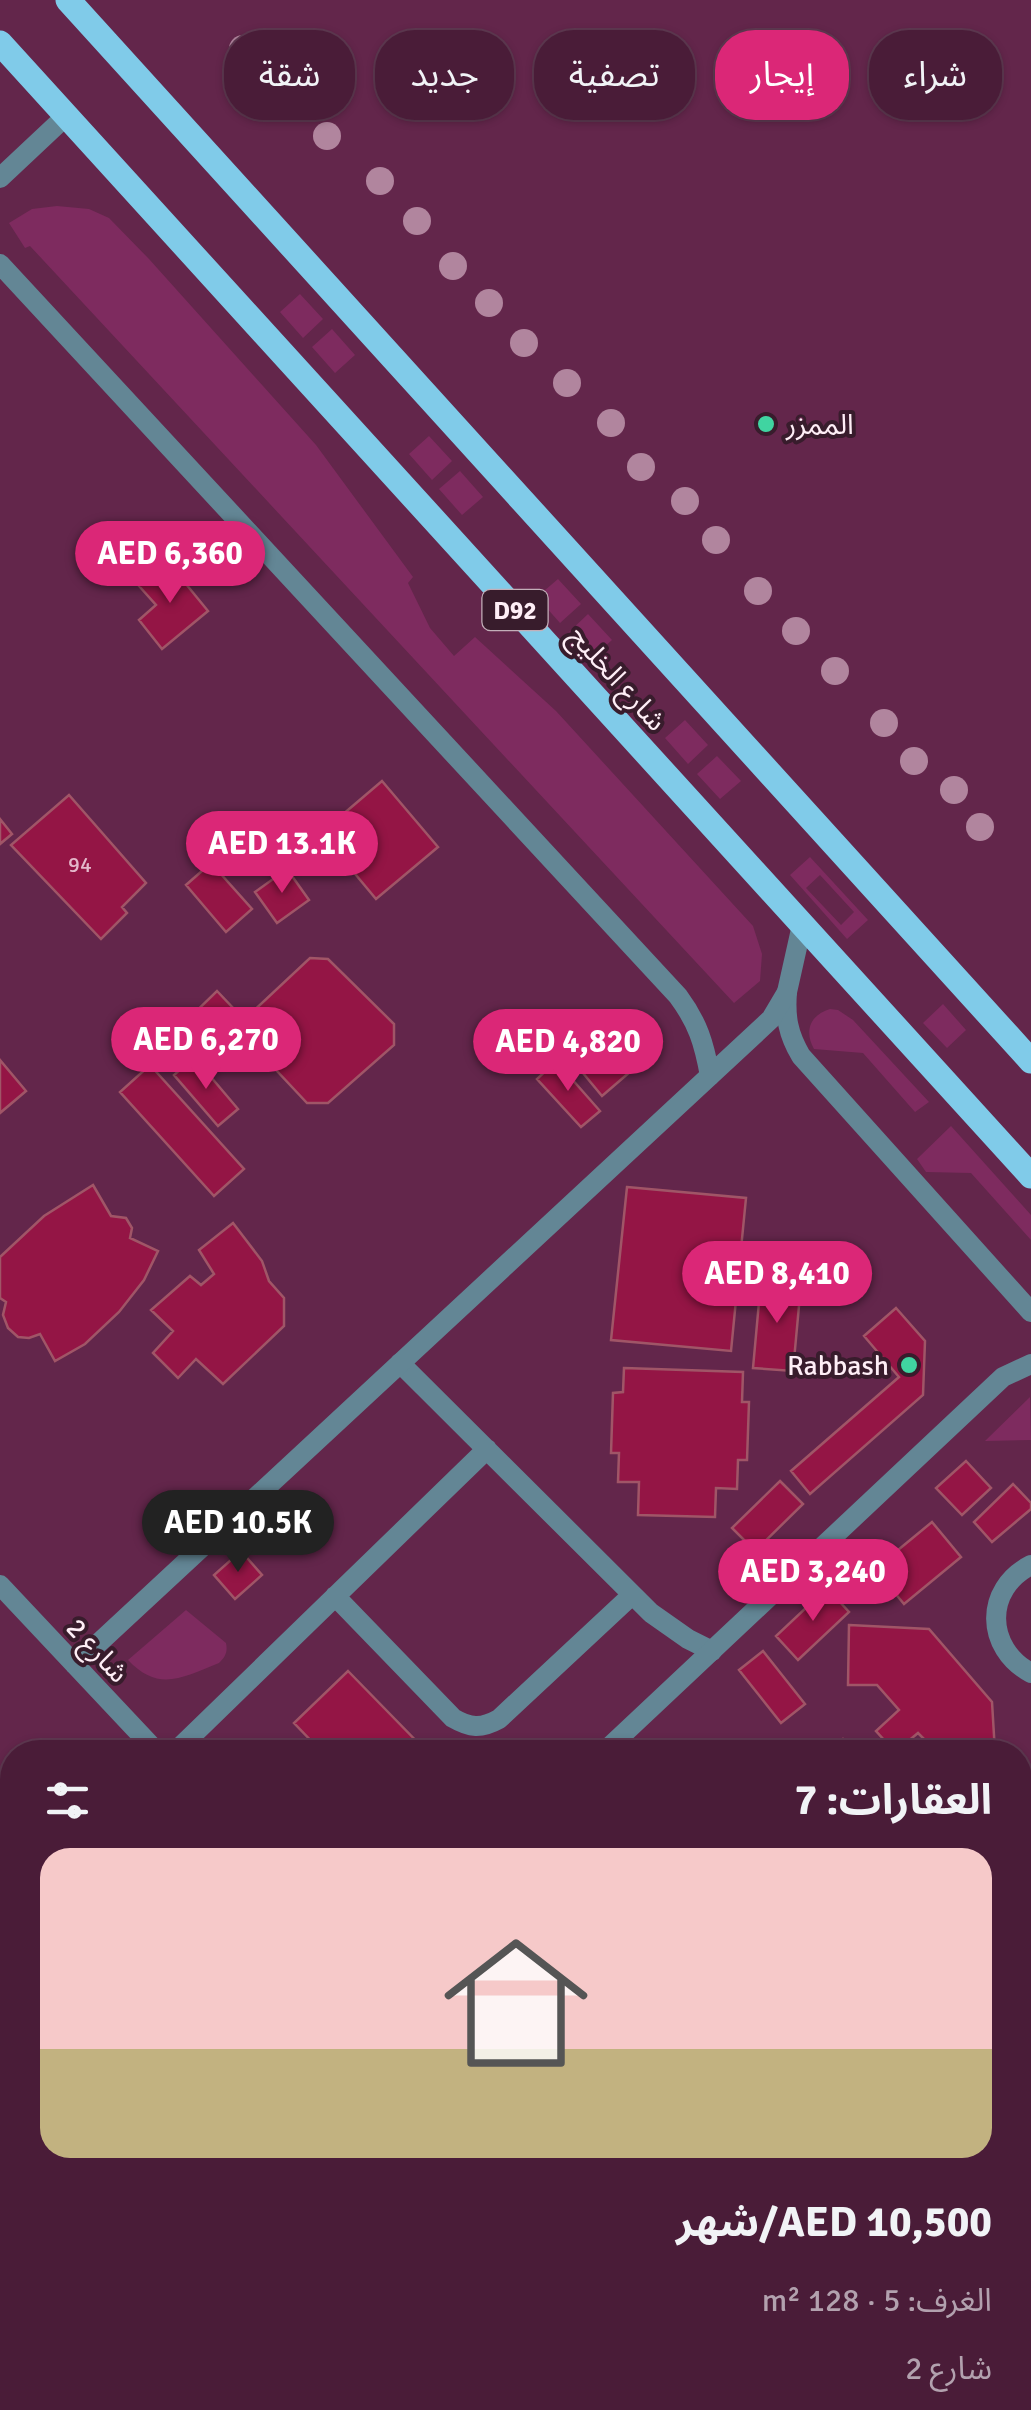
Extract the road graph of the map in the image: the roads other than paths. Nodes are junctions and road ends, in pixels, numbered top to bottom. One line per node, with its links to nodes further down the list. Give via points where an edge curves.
1 (68, 0): 8 (main road, شارع الخليج)
2 (0, 43): 3 (main road, شارع الخليج / D92)
3 (66, 116): 4 (street); 6 (main road, شارع الخليج / D92)
4 (0, 178)
5 (0, 264): 9 (street, via 678,996 693,1016)
6 (802, 925): 7 (street); 10 (main road, شارع الخليج / D92)
7 (787, 992): 9 (street, via 771,1019); 11 (street, via 787,1025 800,1056)
8 (1031, 1061)
9 (710, 1076): 12 (street)
10 (1031, 1176)
11 (1031, 1312)
12 (400, 1362): 14 (street); 20 (street)
13 (1031, 1364): 19 (street, via 1002,1377)
14 (486, 1450): 17 (street); 18 (street)
15 (1031, 1565): 21 (street, via 1000,1594 996,1613 1004,1651)
16 (0, 1585): 20 (street, شارع 2)
17 (632, 1595): 18 (street, via 484,1727 453,1718); 19 (street)
18 (335, 1596): 23 (street)
19 (712, 1651): 24 (street)
20 (75, 1666): 22 (street, شارع 2)
21 (1031, 1673)
22 (146, 1740)
23 (187, 1740)
24 (617, 1740)

